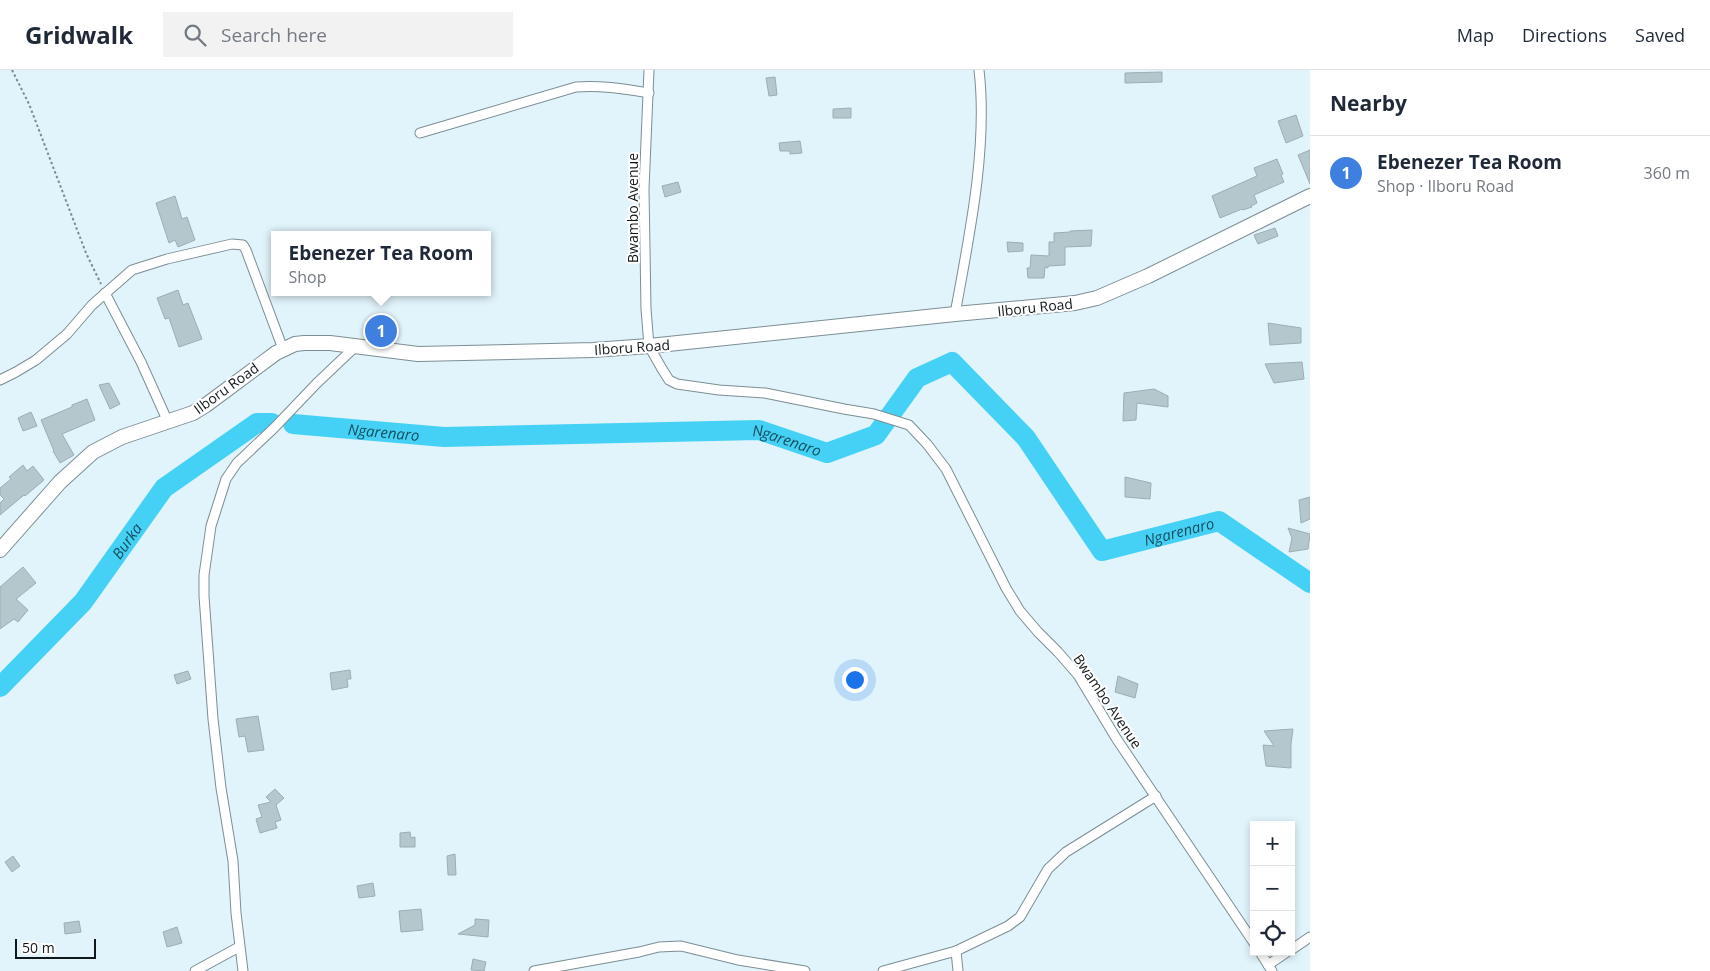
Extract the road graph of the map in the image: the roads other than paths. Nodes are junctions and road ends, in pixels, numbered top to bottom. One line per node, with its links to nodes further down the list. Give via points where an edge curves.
1 (649, 70): 3 (street, Bwambo Avenue)
2 (979, 70): 7 (street, via 981,105 977,176)
3 (649, 93): 4 (street, via 576,87); 8 (street, Bwambo Avenue, via 644,190)
4 (420, 133)
5 (1310, 196): 7 (street, Ilboru Road, via 1097,298 1045,307)
6 (105, 292): 10 (street, via 132,270 232,244 242,245); 11 (street, via 67,334 36,360); 12 (street)
7 (954, 314): 8 (street, Ilboru Road)
8 (649, 346): 9 (street, Ilboru Road, via 456,355); 14 (street, Bwambo Avenue, via 669,380 677,384 765,393 874,414 909,425 946,469 1020,611 1078,675)
9 (355, 347): 10 (street, Ilboru Road, via 304,342); 17 (street, via 236,463 226,479 211,526 204,596 213,719 233,861)
10 (283, 349): 12 (street, Ilboru Road, via 206,405)
11 (0, 380)
12 (168, 422): 13 (street, Ilboru Road, via 122,437 93,452 60,482)
13 (0, 550)
14 (1156, 796): 15 (street, Bwambo Avenue); 19 (street, via 1056,860 1020,917)
15 (1250, 937)
16 (1310, 937): 18 (street)
17 (240, 946): 23 (street); 24 (street)
18 (1295, 947)
19 (956, 952): 27 (street); 28 (street)
20 (1262, 956): 22 (street)
21 (1283, 956): 22 (street)
22 (1270, 968)
23 (195, 971)
24 (243, 971)
25 (534, 971): 26 (street, via 659,947 681,946)
26 (805, 971)
27 (883, 971)
28 (958, 971)

